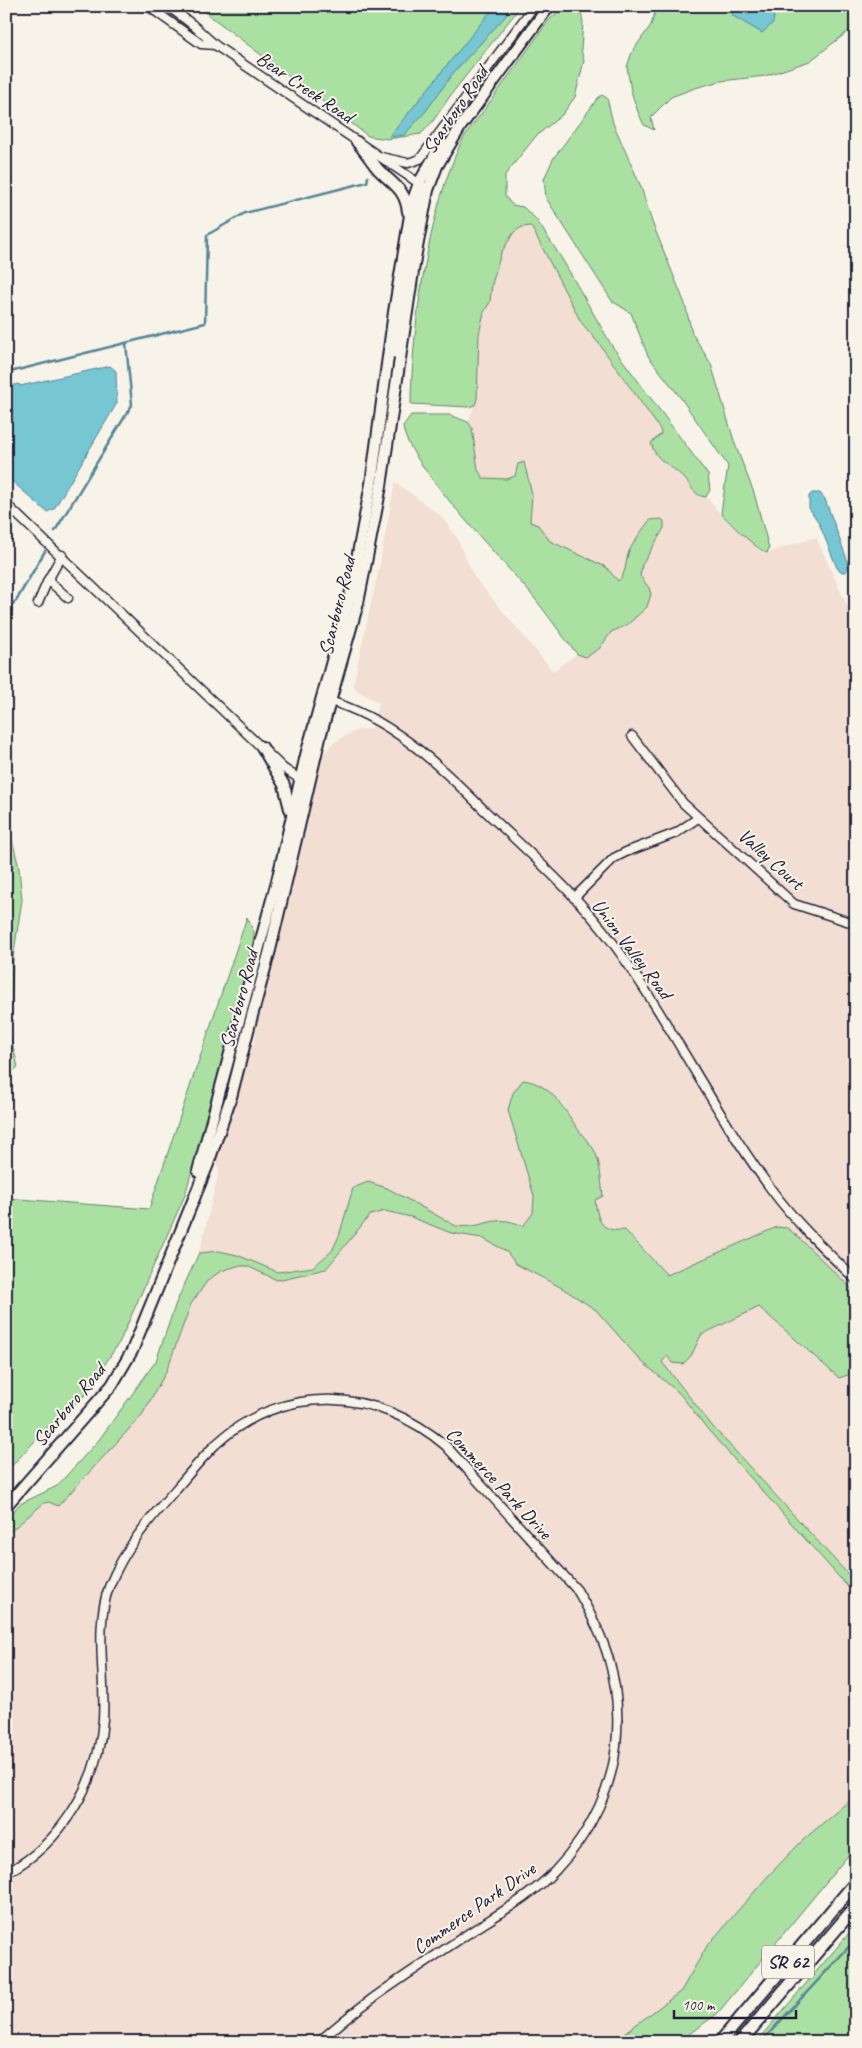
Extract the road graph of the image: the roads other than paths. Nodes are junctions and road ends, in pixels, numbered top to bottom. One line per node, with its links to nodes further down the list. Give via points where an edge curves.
1 (148, 6): 6 (street, via 201,44)
2 (168, 6): 6 (street, Bear Creek Road)
3 (534, 6): 8 (street, via 420,159 408,163)
4 (541, 6): 9 (main road, Scarboro Road, via 450,131)
5 (549, 6): 10 (main road, Scarboro Road, via 461,126 437,166)
6 (215, 45): 7 (street, Bear Creek Road)
7 (357, 142): 8 (street, Bear Creek Road); 11 (main road, via 406,199)
8 (376, 156): 9 (street, Bear Creek Road)
9 (419, 183): 10 (street, Bear Creek Road); 11 (main road, Scarboro Road); 12 (street, via 421,195 399,321)
10 (428, 190): 12 (main road, Scarboro Road)
11 (409, 221): 18 (main road, Scarboro Road, via 362,535)
12 (394, 386): 18 (main road, Scarboro Road, via 370,546 358,603)
13 (6, 504): 14 (street)
14 (62, 555): 15 (street); 20 (street)
15 (48, 580): 16 (street); 17 (street)
16 (68, 598)
17 (38, 603)
18 (326, 700): 21 (main road, Scarboro Road); 24 (street, Union Valley Road, via 394,731 414,745)
19 (632, 736): 23 (street, Valley Court)
20 (262, 747): 21 (street, via 282,768); 22 (main road, via 284,785)
21 (304, 782): 22 (main road, Scarboro Road); 26 (main road, Scarboro Road, via 270,950 231,1098)
22 (291, 814): 26 (main road, Scarboro Road, via 238,1029)
23 (698, 818): 24 (street, via 676,834 614,858); 25 (street, Valley Court, via 794,904)
24 (574, 898): 27 (street, Union Valley Road, via 612,941 640,982 771,1189 809,1234)
25 (856, 924)
26 (179, 1235): 28 (main road, Scarboro Road, via 132,1351 112,1385)
27 (856, 1280)
28 (6, 1506)
29 (6, 1873): 32 (street, Commerce Park Drive, via 35,1854 64,1822 78,1804 89,1779 103,1720 102,1627 108,1590 121,1559 164,1502 215,1445 253,1418 271,1410 309,1401 344,1400 375,1406 406,1418 446,1446 576,1590 605,1644 614,1673 619,1705 616,1754 597,1812 578,1843 554,1872 390,1986)
30 (856, 1882): 33 (highway, SR 62)
31 (856, 1906): 34 (highway, SR 62)
32 (319, 2042)
33 (720, 2042)
34 (740, 2042)

